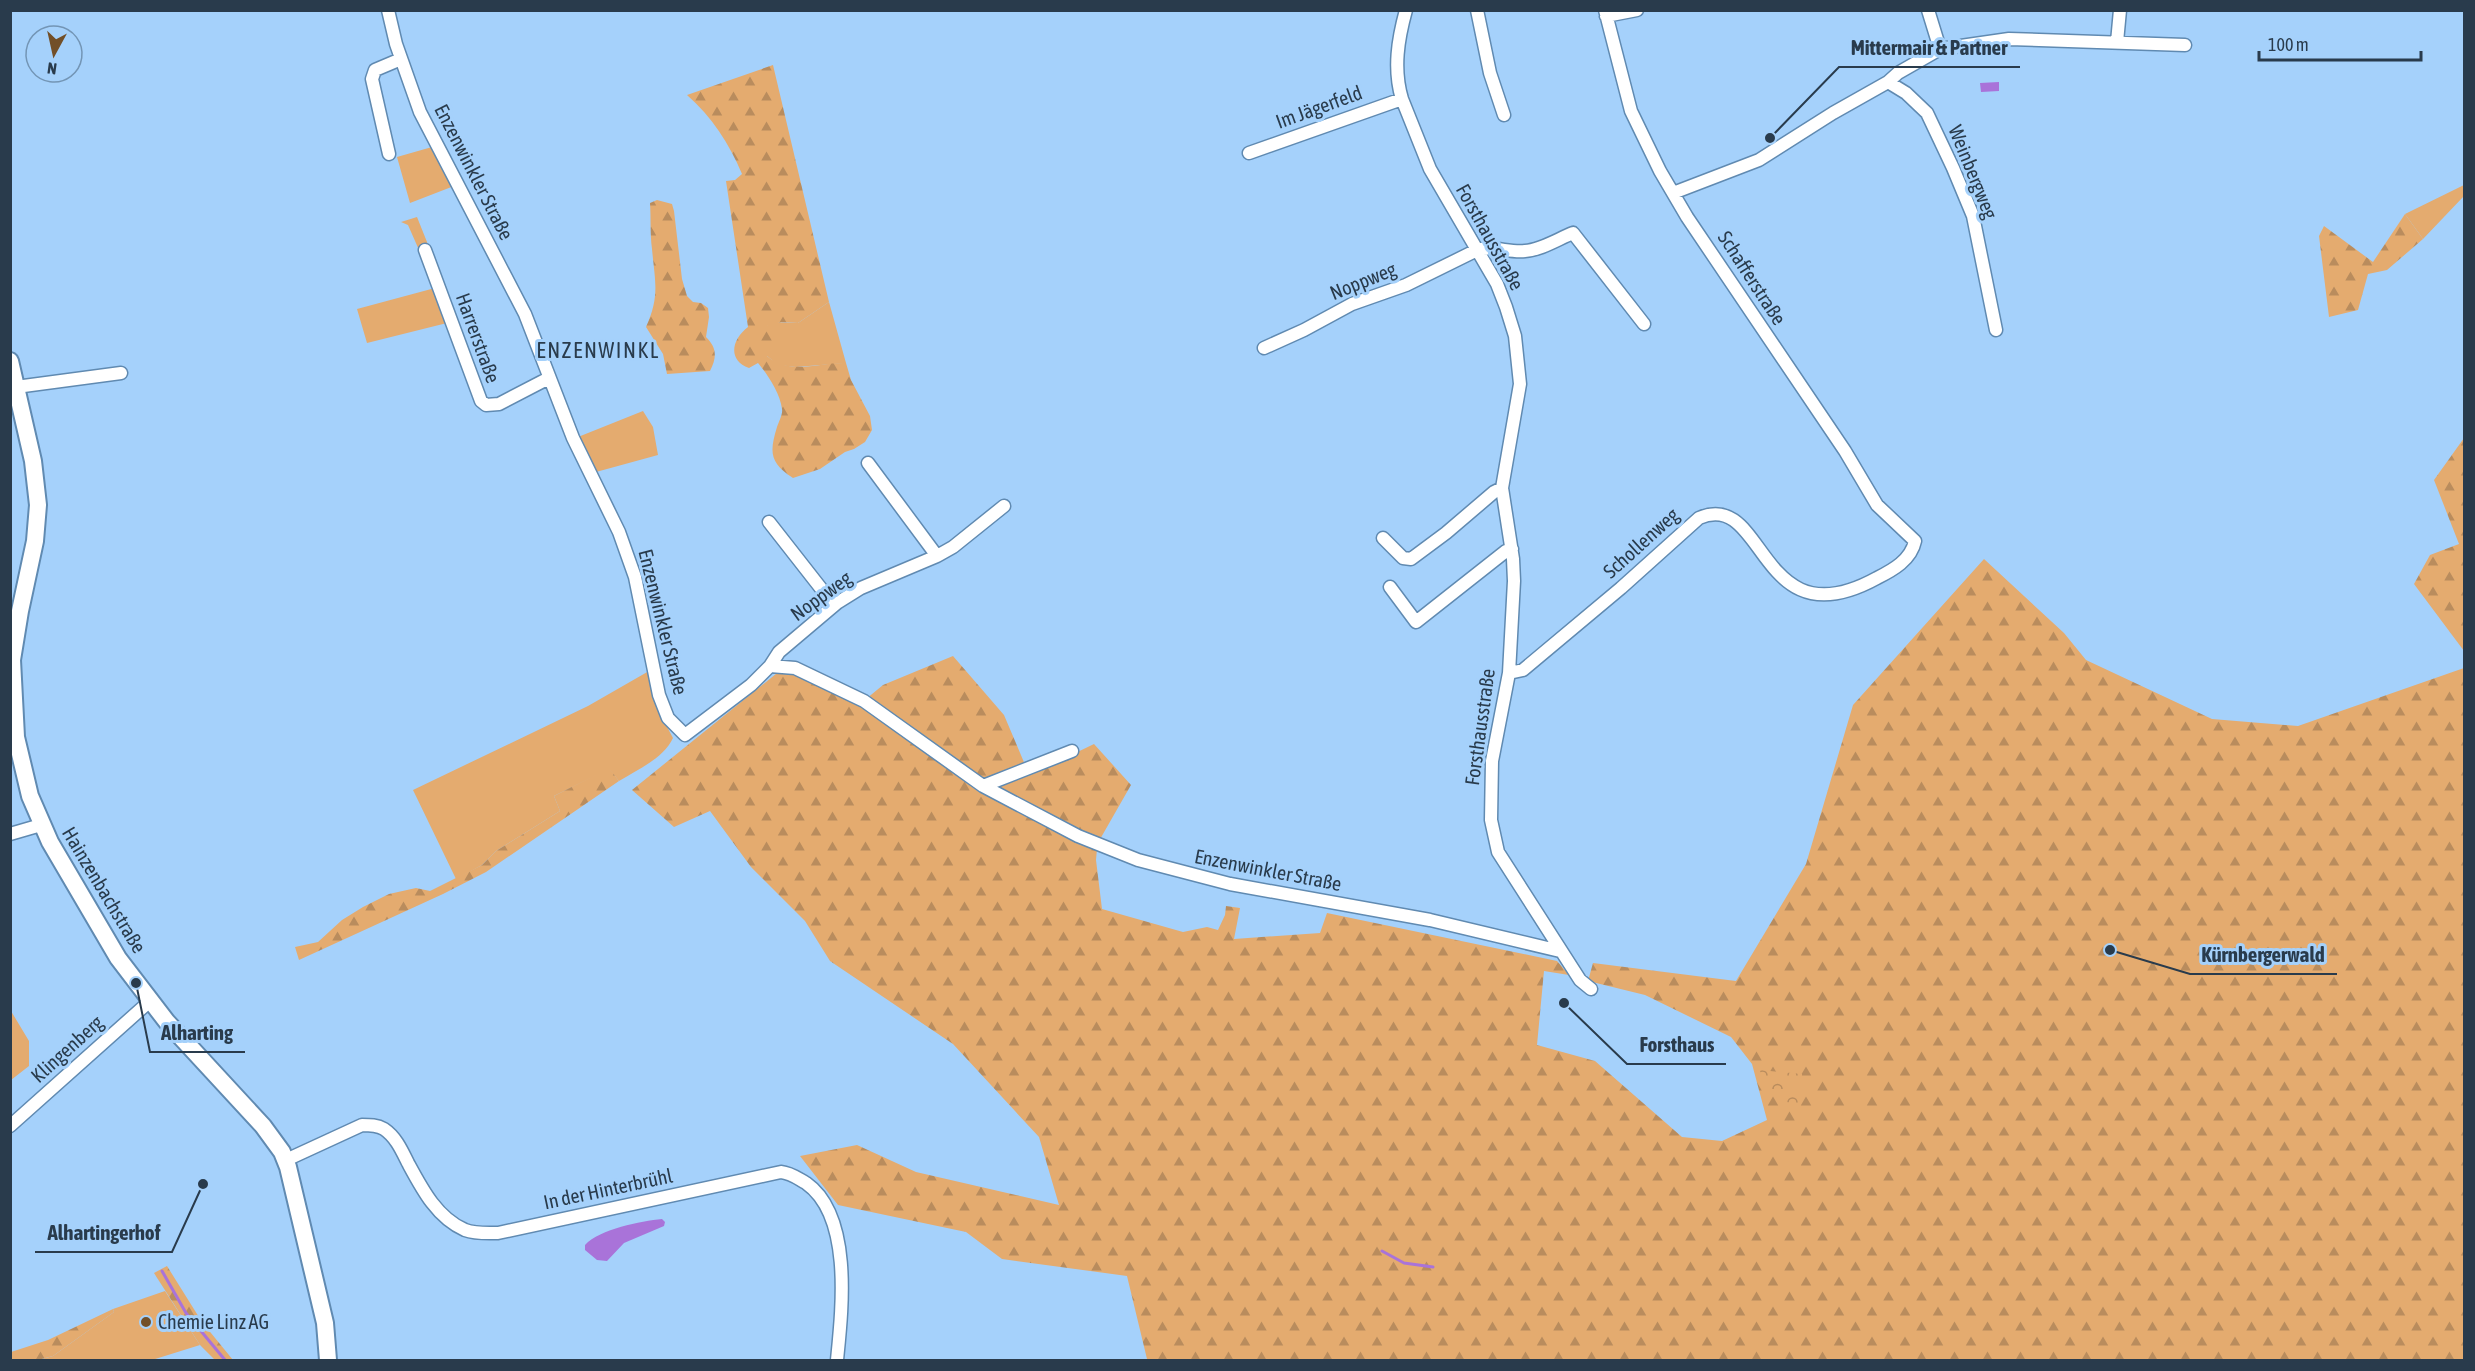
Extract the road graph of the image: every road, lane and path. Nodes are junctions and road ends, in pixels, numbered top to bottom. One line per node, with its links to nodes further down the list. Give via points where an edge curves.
1 (388, 10): 11 (street, Enzenwinkler Straße)
2 (1406, 10): 13 (street, Forsthausstraße, via 1397,60)
3 (1477, 10): 14 (street)
4 (1637, 10): 7 (street)
5 (1928, 10): 10 (street)
6 (2120, 10): 8 (street)
7 (1606, 13): 17 (street, Schafferstraße, via 1631,111)
8 (2117, 42): 9 (street); 10 (street, via 2009,39)
9 (2185, 45)
10 (1940, 49): 12 (street)
11 (401, 59): 16 (street, via 375,70 372,79); 25 (street, Enzenwinkler Straße, via 429,132 525,314)
12 (1888, 82): 17 (street, via 1759,160); 21 (street, Weinbergweg, via 1927,113 1953,168 1973,216)
13 (1402, 99): 15 (street, Im Jägerfeld); 19 (street, Forsthausstraße, via 1430,169)
14 (1504, 115)
15 (1249, 153)
16 (389, 154)
17 (1673, 193): 32 (street, Schafferstraße, via 1877,505)
18 (425, 250): 25 (street, Harrerstraße, via 481,401 486,405 499,404)
19 (1477, 250): 20 (street, via 1522,252 1574,232); 22 (street, Noppweg, via 1406,285 1352,304); 28 (street, Forsthausstraße, via 1509,314 1520,370)
20 (1644, 324)
21 (1996, 330)
22 (1264, 348)
23 (10, 361): 26 (street, Hainzenbachstraße)
24 (121, 373): 26 (street)
25 (549, 378): 37 (street, Enzenwinkler Straße, via 573,438 620,532 635,577 659,694 668,718 685,735)
26 (16, 387): 39 (street, Hainzenbachstraße, via 33,461 38,505 35,542 12,660)
27 (868, 463): 34 (street)
28 (1502, 488): 31 (street, via 1411,559 1403,558); 33 (street, Forsthausstraße)
29 (1004, 506): 34 (street, Noppweg)
30 (769, 522): 36 (street)
31 (1383, 538)
32 (1915, 542): 38 (street, Schollenweg, via 1910,555 1878,578 1843,592 1818,595 1797,588 1781,576 1731,516 1707,514 1523,669)
33 (1512, 549): 35 (street, via 1416,622); 38 (street, Forsthausstraße)
34 (937, 556): 36 (street, Noppweg, via 861,588)
35 (1390, 587)
36 (834, 605): 37 (street, Noppweg, via 779,652)
37 (770, 666): 41 (street, Enzenwinkler Straße, via 795,668 864,701)
38 (1509, 673): 44 (street, Forsthausstraße, via 1492,761 1491,820 1498,852)
39 (14, 737): 42 (street, Hainzenbachstraße)
40 (1072, 751): 41 (street)
41 (983, 786): 44 (street, Enzenwinkler Straße, via 1078,836 1185,874 1430,920)
42 (41, 825): 43 (street); 46 (street, Hainzenbachstraße, via 118,958)
43 (10, 834)
44 (1560, 951): 45 (street, Forsthausstraße)
45 (1591, 989)
46 (150, 1001): 47 (street, Klingenberg); 48 (street, Hainzenbachstraße, via 263,1126)
47 (10, 1126)
48 (286, 1160): 49 (street, Hainzenbachstraße, via 325,1323); 50 (street, In der Hinterbrühl, via 362,1125 383,1128 399,1145 431,1202 449,1221 479,1233 498,1233 788,1172 821,1197 836,1237 842,1295)
49 (328, 1360)
50 (837, 1360)

